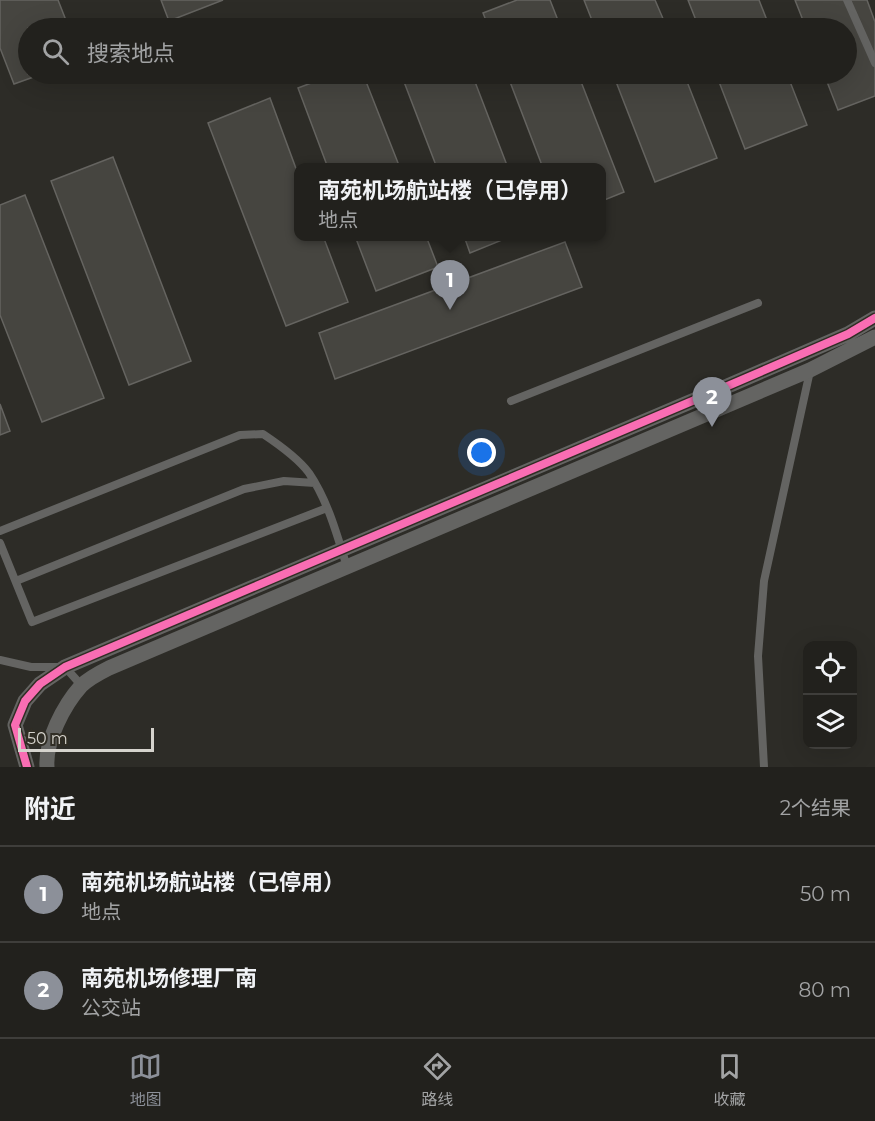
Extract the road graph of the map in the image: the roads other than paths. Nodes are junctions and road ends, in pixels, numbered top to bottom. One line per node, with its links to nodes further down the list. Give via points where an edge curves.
1 (847, 0): 2 (lane)
2 (855, 18)
3 (857, 22): 4 (lane)
4 (875, 63)
5 (758, 303): 9 (lane)
6 (875, 318): 14 (street, via 848,334)
7 (875, 338): 8 (street)
8 (810, 370): 15 (street); 22 (lane, via 764,580 758,656)
9 (511, 400)
10 (315, 483): 11 (lane); 12 (lane, via 308,471 263,434 240,435); 16 (lane, via 284,481 244,489)
11 (327, 508): 14 (lane); 16 (lane, via 32,622)
12 (0, 531)
13 (0, 543): 16 (lane)
14 (342, 551): 15 (lane); 18 (street)
15 (347, 567): 19 (street, via 109,668)
16 (16, 581)
17 (0, 660): 18 (lane, via 31,667)
18 (65, 667): 19 (lane); 20 (street, via 40,684 25,701 15,725)
19 (82, 686): 21 (street, via 53,732)
20 (27, 767)
21 (47, 767)
22 (764, 767)

